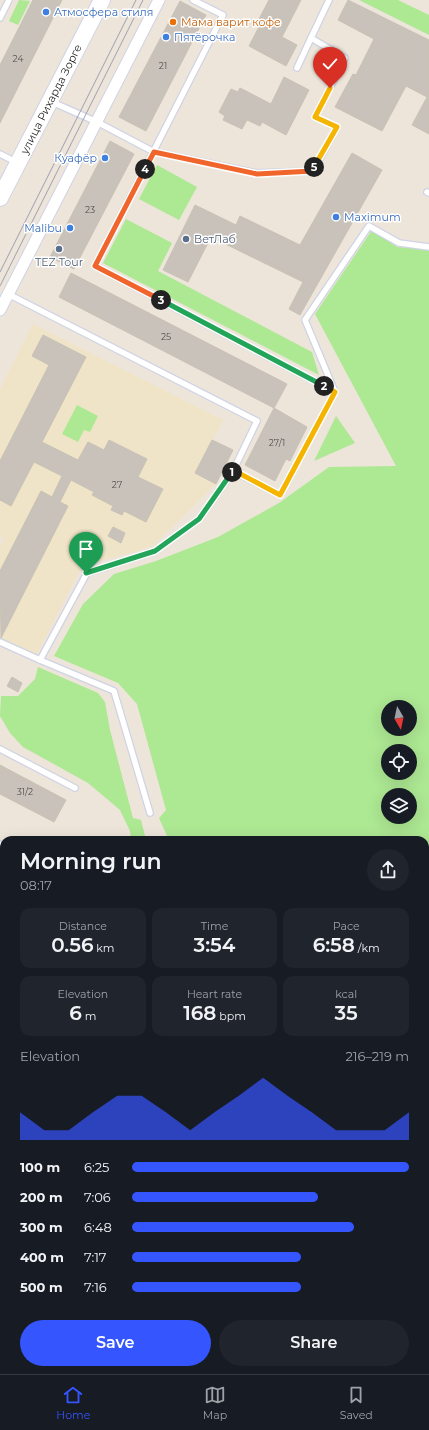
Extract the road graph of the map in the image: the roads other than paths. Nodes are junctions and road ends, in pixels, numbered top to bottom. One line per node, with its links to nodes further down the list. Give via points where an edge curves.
1 (9, 0): 6 (lane)
2 (102, 0): 9 (main road, улица Рихарда Зорге)
3 (159, 0): 10 (street)
4 (193, 0): 11 (lane, via 223,15)
5 (329, 0): 7 (lane)
6 (0, 18)
7 (311, 38): 8 (lane); 11 (lane, via 345,58 315,117 337,127 313,171 257,174)
8 (297, 68)
9 (50, 102): 10 (lane); 13 (main road, улица Рихарда Зорге)
10 (97, 122): 11 (lane); 16 (street)
11 (154, 152): 18 (lane, via 95,266)
12 (0, 154): 13 (lane)
13 (18, 163): 14 (main road, улица Рихарда Зорге)
14 (0, 198)
15 (429, 248): 18 (lane, via 399,243 369,226 305,320)
16 (8, 294): 17 (street); 19 (lane, via 257,421)
17 (0, 310)
18 (335, 392): 19 (lane, via 280,495)
19 (233, 470): 21 (lane, via 199,519 155,551 86,573)
20 (0, 642): 21 (lane)
21 (40, 660): 24 (lane, via 114,691)
22 (0, 749): 23 (lane)
23 (75, 788)
24 (150, 813)

